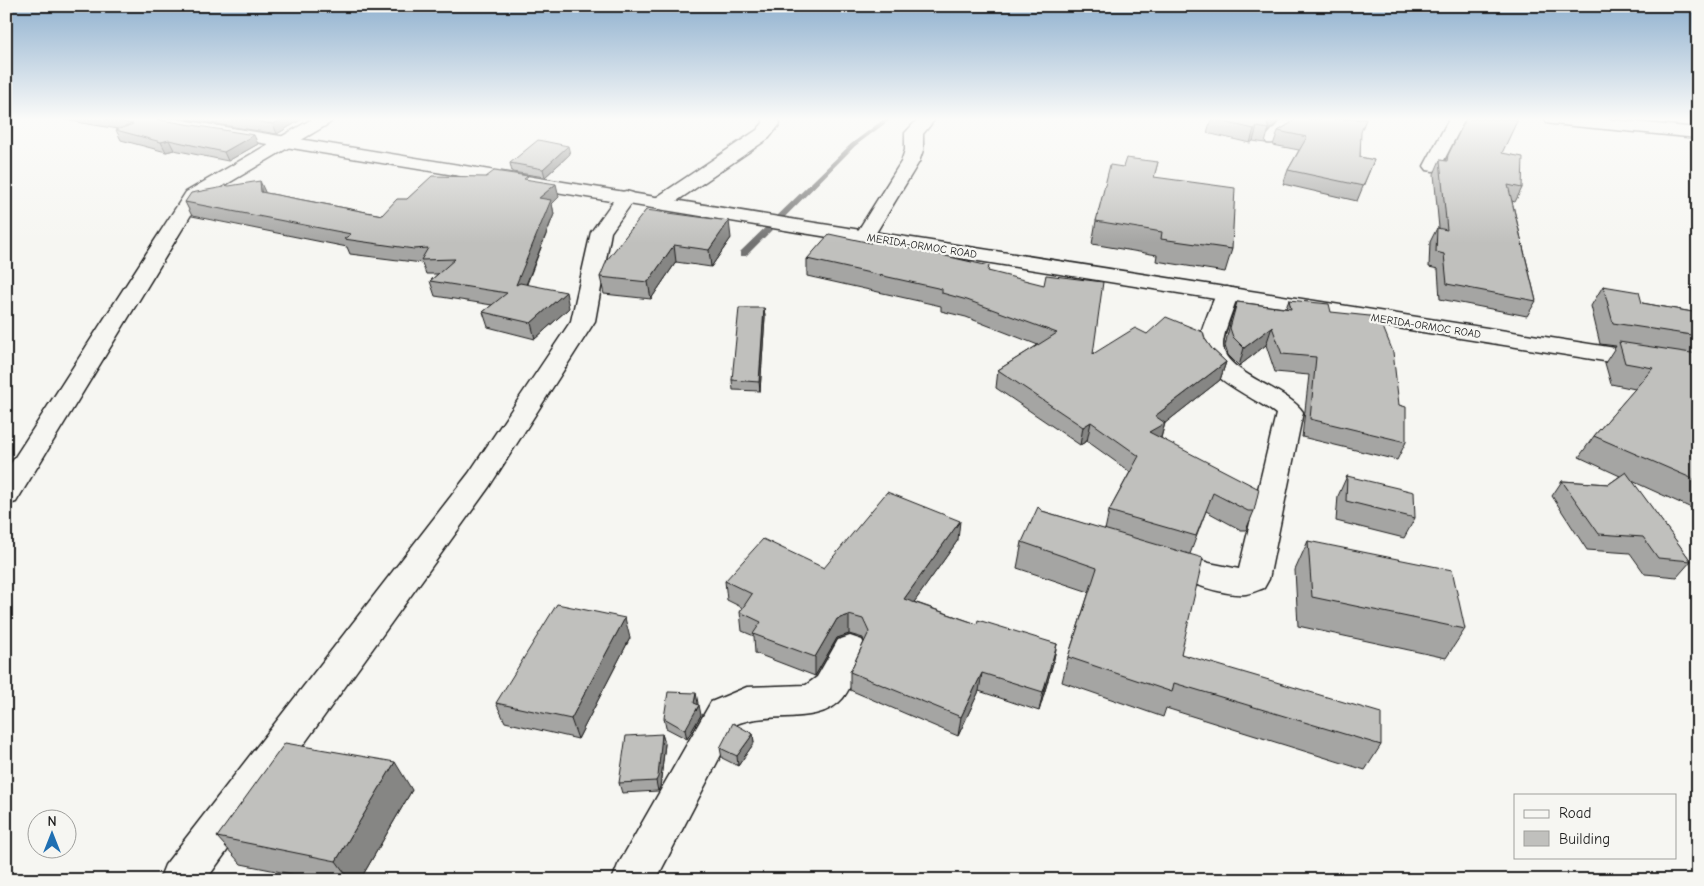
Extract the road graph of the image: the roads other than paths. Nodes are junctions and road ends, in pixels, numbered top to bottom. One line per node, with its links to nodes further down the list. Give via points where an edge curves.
1 (253, 160): 12 (main road, via 193,196)
2 (398, 160): 7 (main road, MERIDA-ORMOC ROAD)
3 (724, 160): 8 (main road)
4 (911, 160): 9 (main road)
5 (1436, 160): 6 (main road)
6 (1433, 166)
7 (626, 197): 8 (main road, MERIDA-ORMOC ROAD); 15 (main road, via 601,232 583,321 479,480)
8 (661, 203): 9 (main road, MERIDA-ORMOC ROAD)
9 (864, 236): 10 (main road, MERIDA-ORMOC ROAD)
10 (1227, 294): 11 (main road, MERIDA-ORMOC ROAD); 13 (main road, via 1211,344 1213,358 1229,373 1273,398 1290,412 1253,579 1248,582 1231,580)
11 (1698, 370)
12 (6, 495)
13 (1135, 552)
14 (850, 650): 16 (main road, via 830,688 813,700 747,703 724,713)
15 (180, 880)
16 (634, 880)

